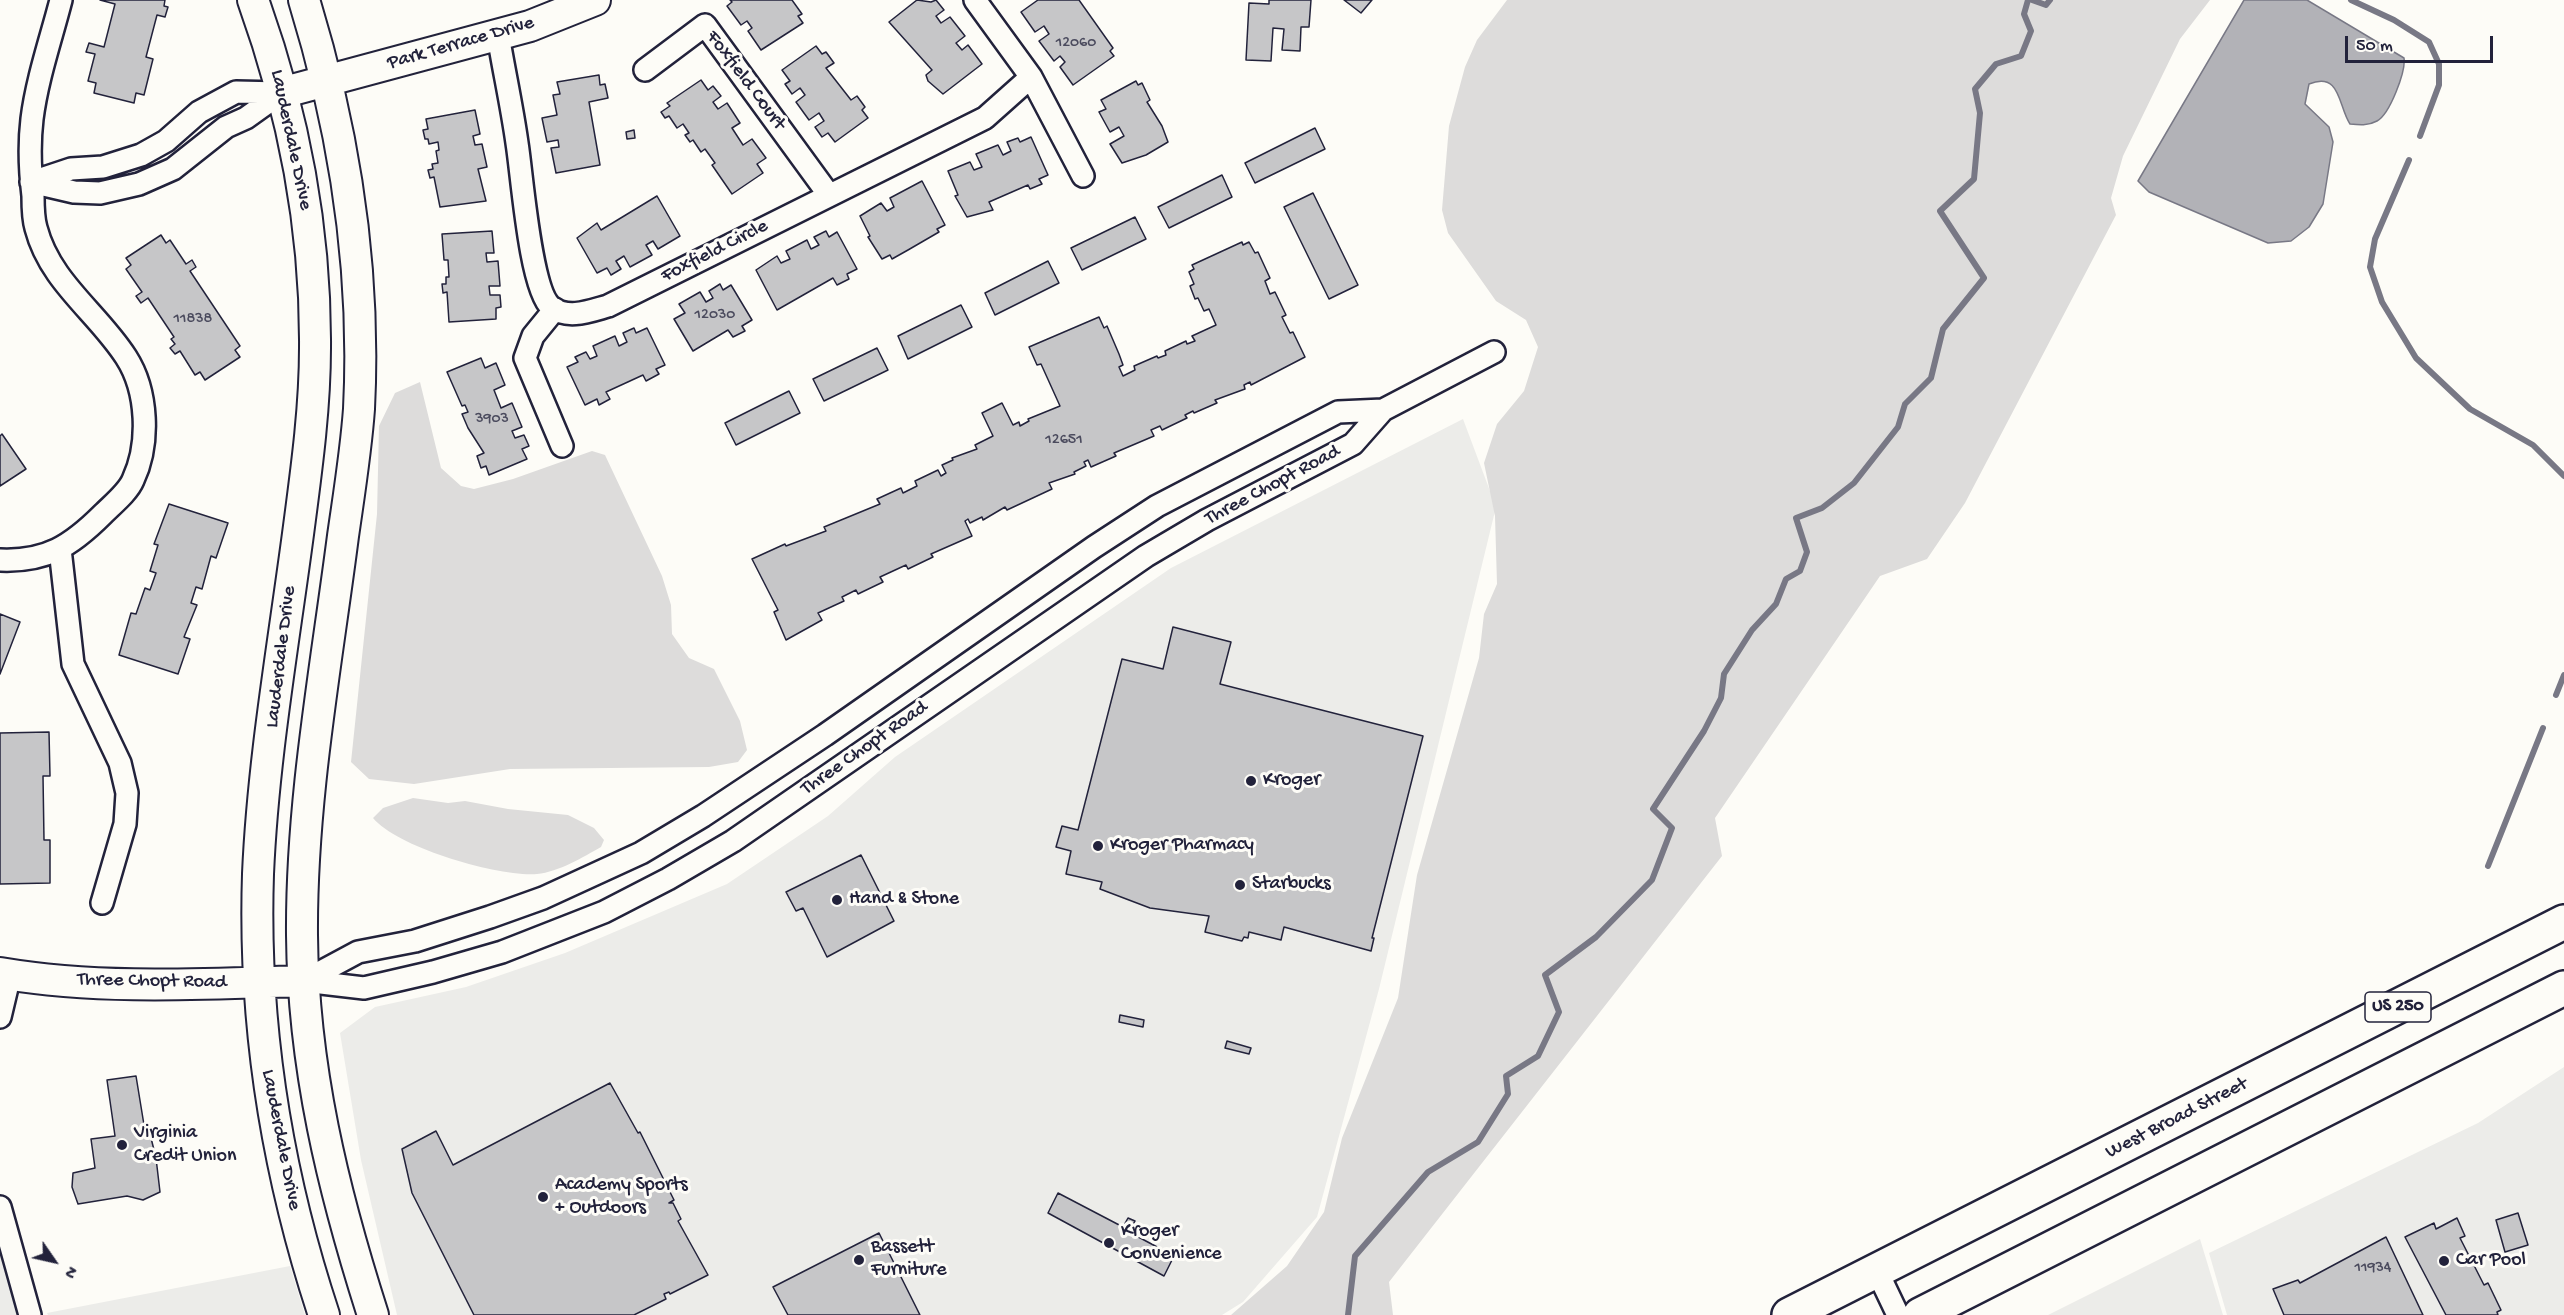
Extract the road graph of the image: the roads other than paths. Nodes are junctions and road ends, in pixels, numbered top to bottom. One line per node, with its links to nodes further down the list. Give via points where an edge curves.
1 (62, 0): 12 (street, via 32,119)
2 (253, 0): 10 (main road, Lauderdale Drive)
3 (304, 0): 9 (main road)
4 (595, 0): 6 (main road, Park Terrace Drive)
5 (975, 0): 8 (street)
6 (498, 35): 9 (main road, Park Terrace Drive); 14 (street, via 518,143 532,254 542,293)
7 (645, 70): 13 (street, Foxfield Court, via 705,25)
8 (1031, 77): 11 (street); 13 (street, Foxfield Circle, via 985,118)
9 (325, 82): 10 (main road, Park Terrace Drive); 23 (main road, via 351,206 360,344 356,442 304,852)
10 (281, 93): 12 (street, via 236,92 199,112 166,141 141,155); 24 (main road, Lauderdale Drive, via 304,196 314,286 315,349 304,490 263,807 258,919)
11 (1083, 176)
12 (31, 182): 18 (street, via 35,227 46,255 62,281 126,358 137,382 143,413 144,447 133,482 88,529)
13 (829, 195): 14 (street, Foxfield Circle, via 608,306 579,314)
14 (555, 309): 17 (street, via 533,336 525,358)
15 (1494, 352): 16 (street, Three Chopt Road)
16 (1383, 410): 23 (street, Three Chopt Road, via 1338,412 1157,506 825,735 641,853 543,898 490,917 415,941 358,952); 23 (street, Three Chopt Road, via 1353,444 1146,556 733,841 668,879 570,927 468,963 364,988)
17 (562, 446)
18 (60, 549): 19 (street, via 41,558); 20 (street, via 73,664 120,763 127,793 125,824)
19 (0, 560)
20 (102, 903)
21 (2564, 922): 28 (main road, West Broad Street / US 250)
22 (5, 974): 24 (main road, Three Chopt Road, via 144,986); 26 (street)
23 (304, 981): 24 (main road, Three Chopt Road); 31 (main road, via 313,1072 329,1162)
24 (261, 982): 30 (main road, Lauderdale Drive, via 272,1107 293,1214)
25 (2564, 988): 34 (main road)
26 (0, 1017)
27 (0, 1207): 29 (street)
28 (1876, 1271): 32 (main road, West Broad Street / US 250); 33 (street)
29 (30, 1315)
30 (324, 1315)
31 (373, 1315)
32 (1789, 1315)
33 (1898, 1315)
34 (1920, 1315)

